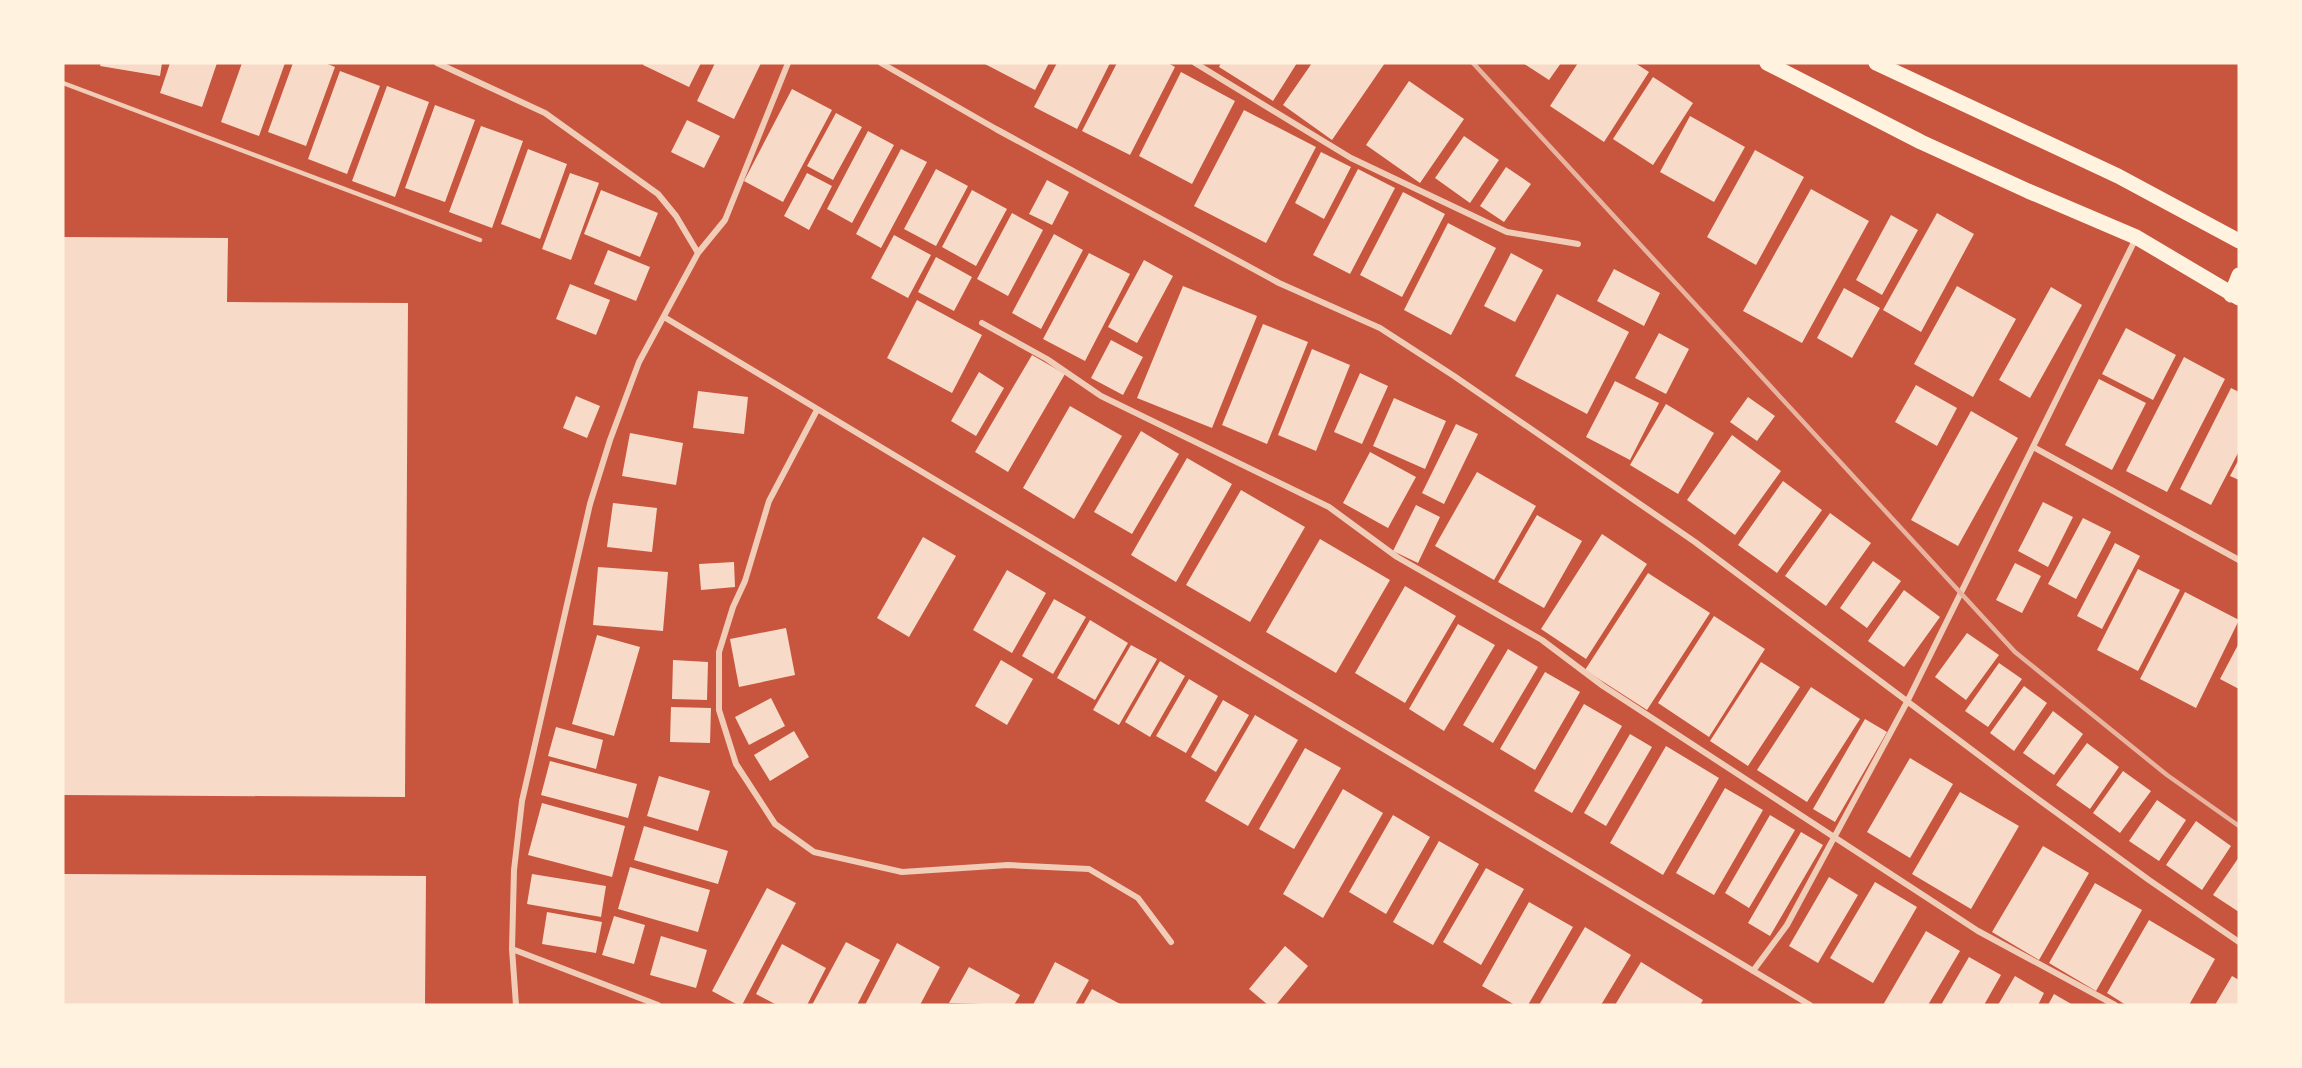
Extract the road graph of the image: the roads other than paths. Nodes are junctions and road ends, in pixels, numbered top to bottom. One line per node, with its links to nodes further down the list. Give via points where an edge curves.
1 (436, 63): 12 (street, via 545,113 658,194)
2 (788, 63): 12 (street, via 724,220)
3 (881, 63): 20 (street, via 1279,283 1380,328 1695,542)
4 (1195, 63): 11 (street, via 1351,158 1507,232)
5 (1767, 63): 8 (main road, via 1921,142)
6 (1876, 63): 10 (main road, via 2118,176)
7 (63, 83): 9 (lane)
8 (2136, 237): 14 (main road); 18 (street)
9 (480, 240)
10 (2239, 241)
11 (1578, 244)
12 (698, 253): 15 (street)
13 (2239, 275): 14 (main road)
14 (2235, 296)
15 (664, 317): 17 (street); 24 (street, via 639,362 590,504 522,801 514,870)
16 (981, 322): 21 (street, via 1047,359 1101,396 1329,507 1397,557 1542,640 1603,686)
17 (817, 410): 22 (street, via 769,501 746,581 719,652 719,710 736,764 776,824 814,852 902,872 1008,865 1089,869 1138,898); 25 (street)
18 (2033, 447): 19 (street); 20 (street)
19 (2239, 560)
20 (1907, 702): 21 (street); 23 (street)
21 (1835, 839): 25 (street, via 1788,925); 29 (street, via 1978,931)
22 (1171, 942)
23 (2239, 942)
24 (512, 949): 26 (street); 27 (street)
25 (1753, 971): 28 (street)
26 (516, 1005)
27 (658, 1005)
28 (1809, 1005)
29 (2115, 1005)

